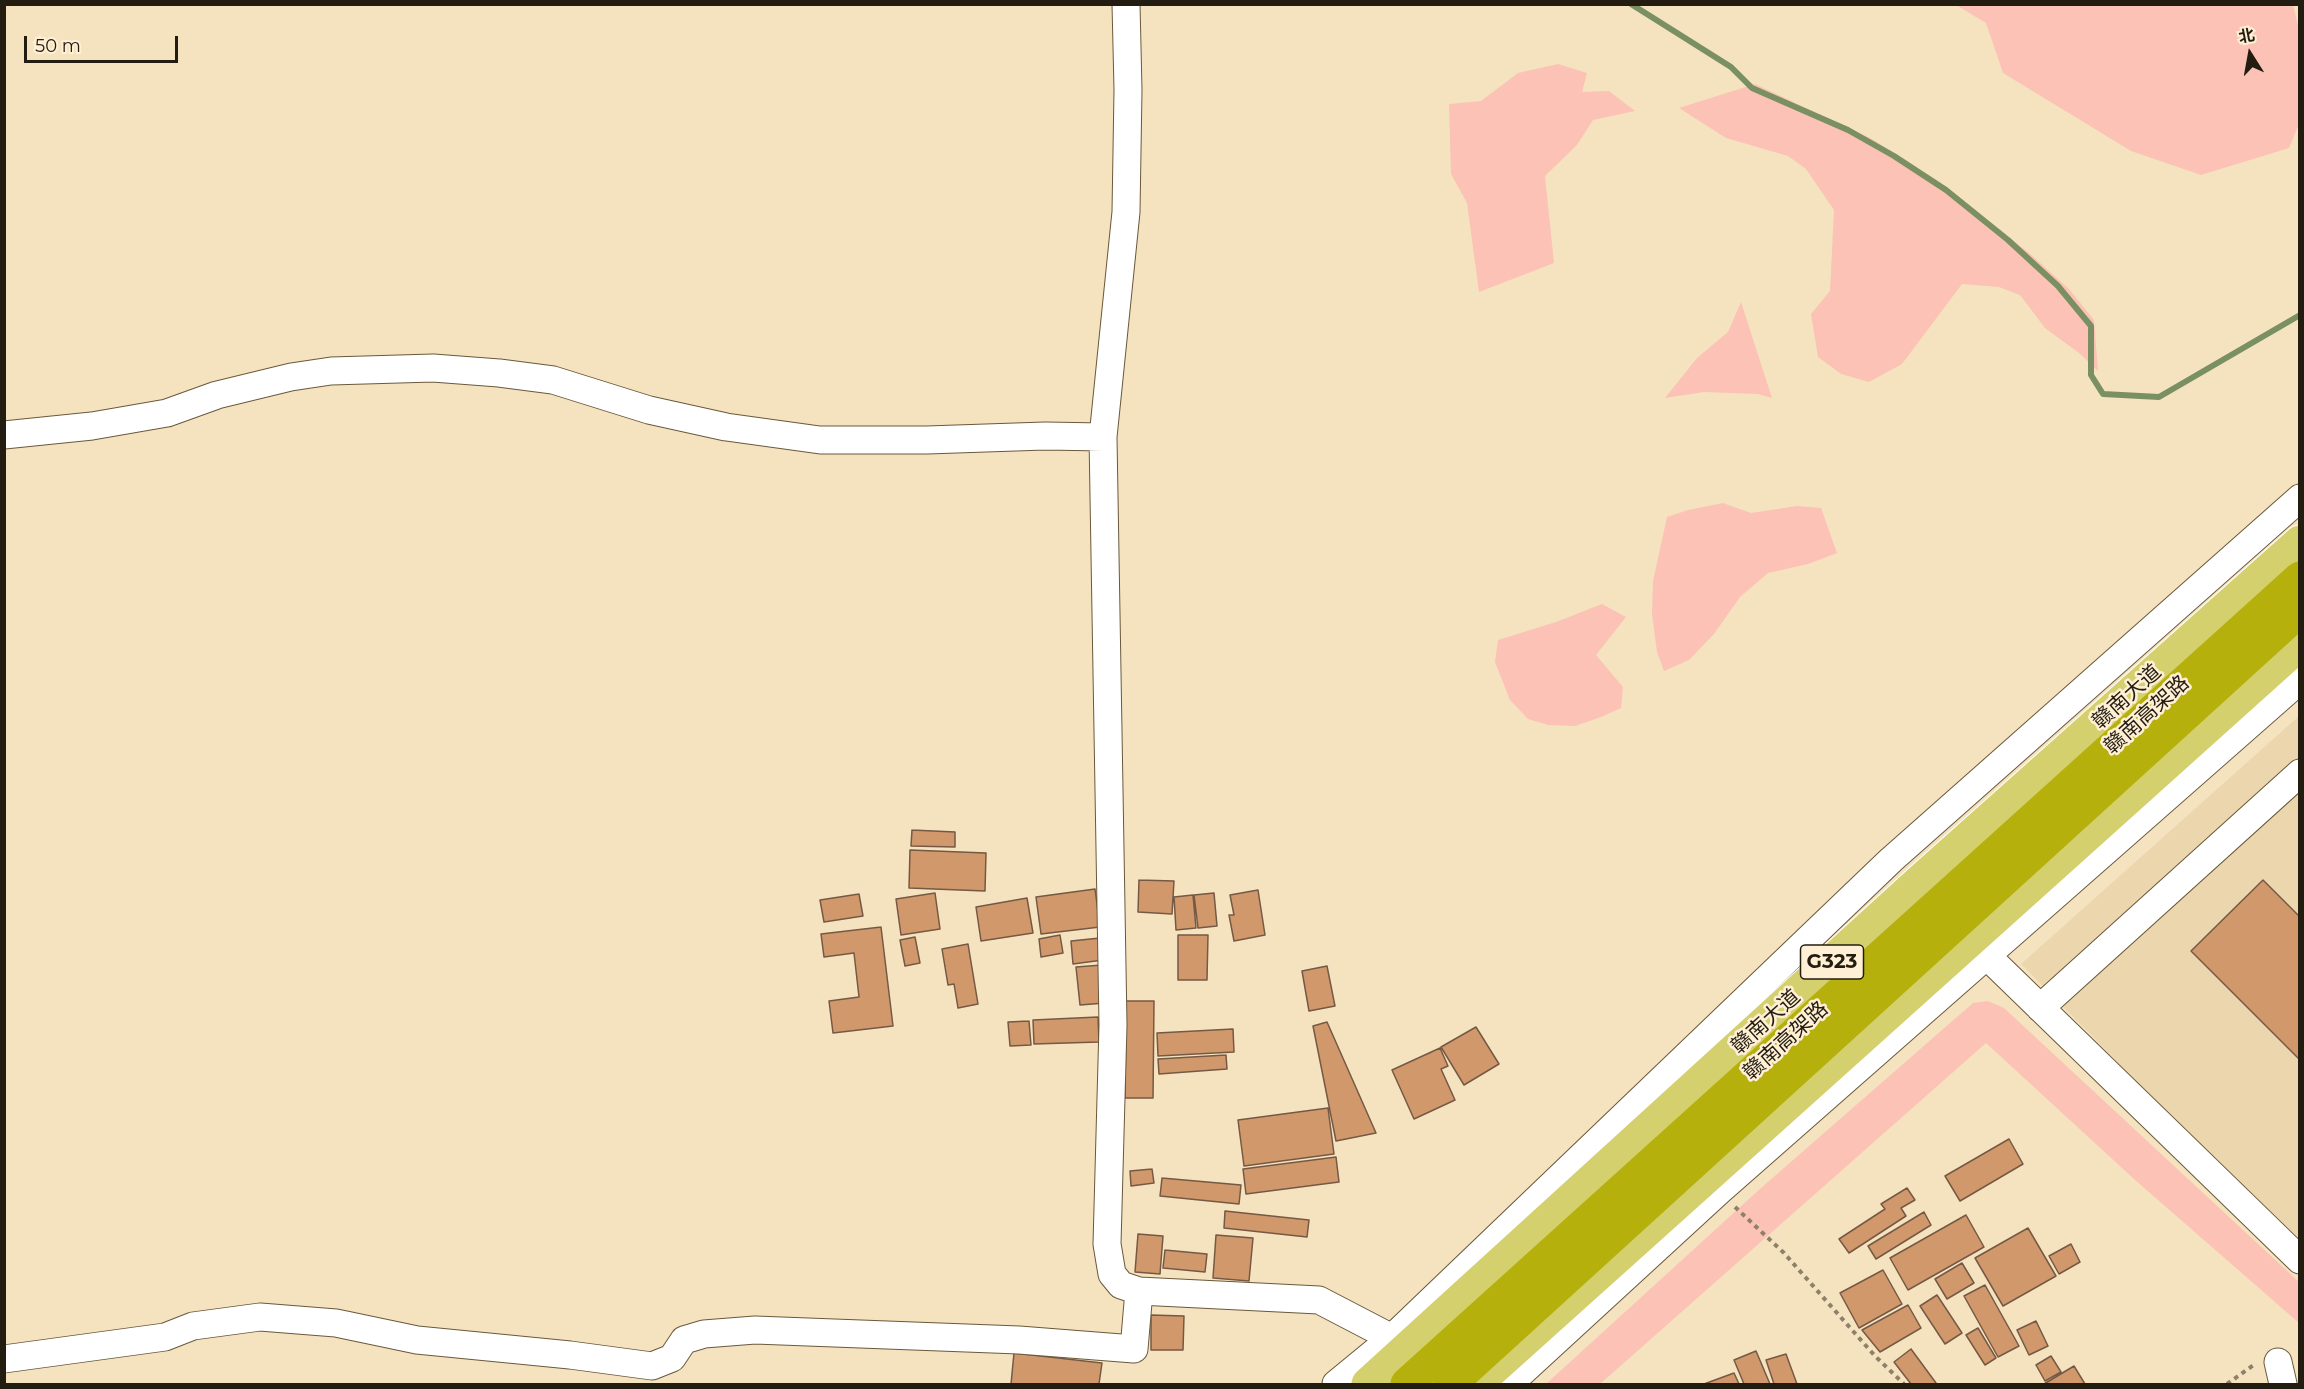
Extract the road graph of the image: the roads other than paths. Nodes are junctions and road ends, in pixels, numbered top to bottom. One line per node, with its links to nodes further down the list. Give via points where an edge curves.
1 (1126, 4): 3 (street, via 1126,212)
2 (4, 435): 3 (street, via 167,413 217,395 291,377 332,371 433,368 553,380 649,410 715,425 820,440)
3 (1103, 437): 14 (street, via 1113,1025 1107,1244 1112,1274 1121,1286)
4 (2300, 498): 15 (street, via 1891,860)
5 (2300, 542): 18 (main road, 赣南大道 / G323)
6 (2300, 578): 19 (highway, 赣南高架路)
7 (2300, 610): 20 (highway, 赣南高架路)
8 (2300, 644): 21 (main road)
9 (2300, 680): 11 (street)
10 (2300, 773): 12 (street)
11 (1988, 957): 12 (street); 22 (street, via 1719,1191)
12 (2040, 1008): 13 (street)
13 (2300, 1260)
14 (1139, 1291): 15 (street, via 1319,1300); 16 (street, via 1134,1349 1019,1340 755,1330 704,1334 684,1340 672,1358 652,1366 417,1340 336,1323 260,1317 193,1326 165,1337)
15 (1392, 1338): 17 (street)
16 (4, 1359)
17 (1336, 1384)
18 (1368, 1384)
19 (1407, 1384)
20 (1450, 1384)
21 (1476, 1384)
22 (1509, 1384)

